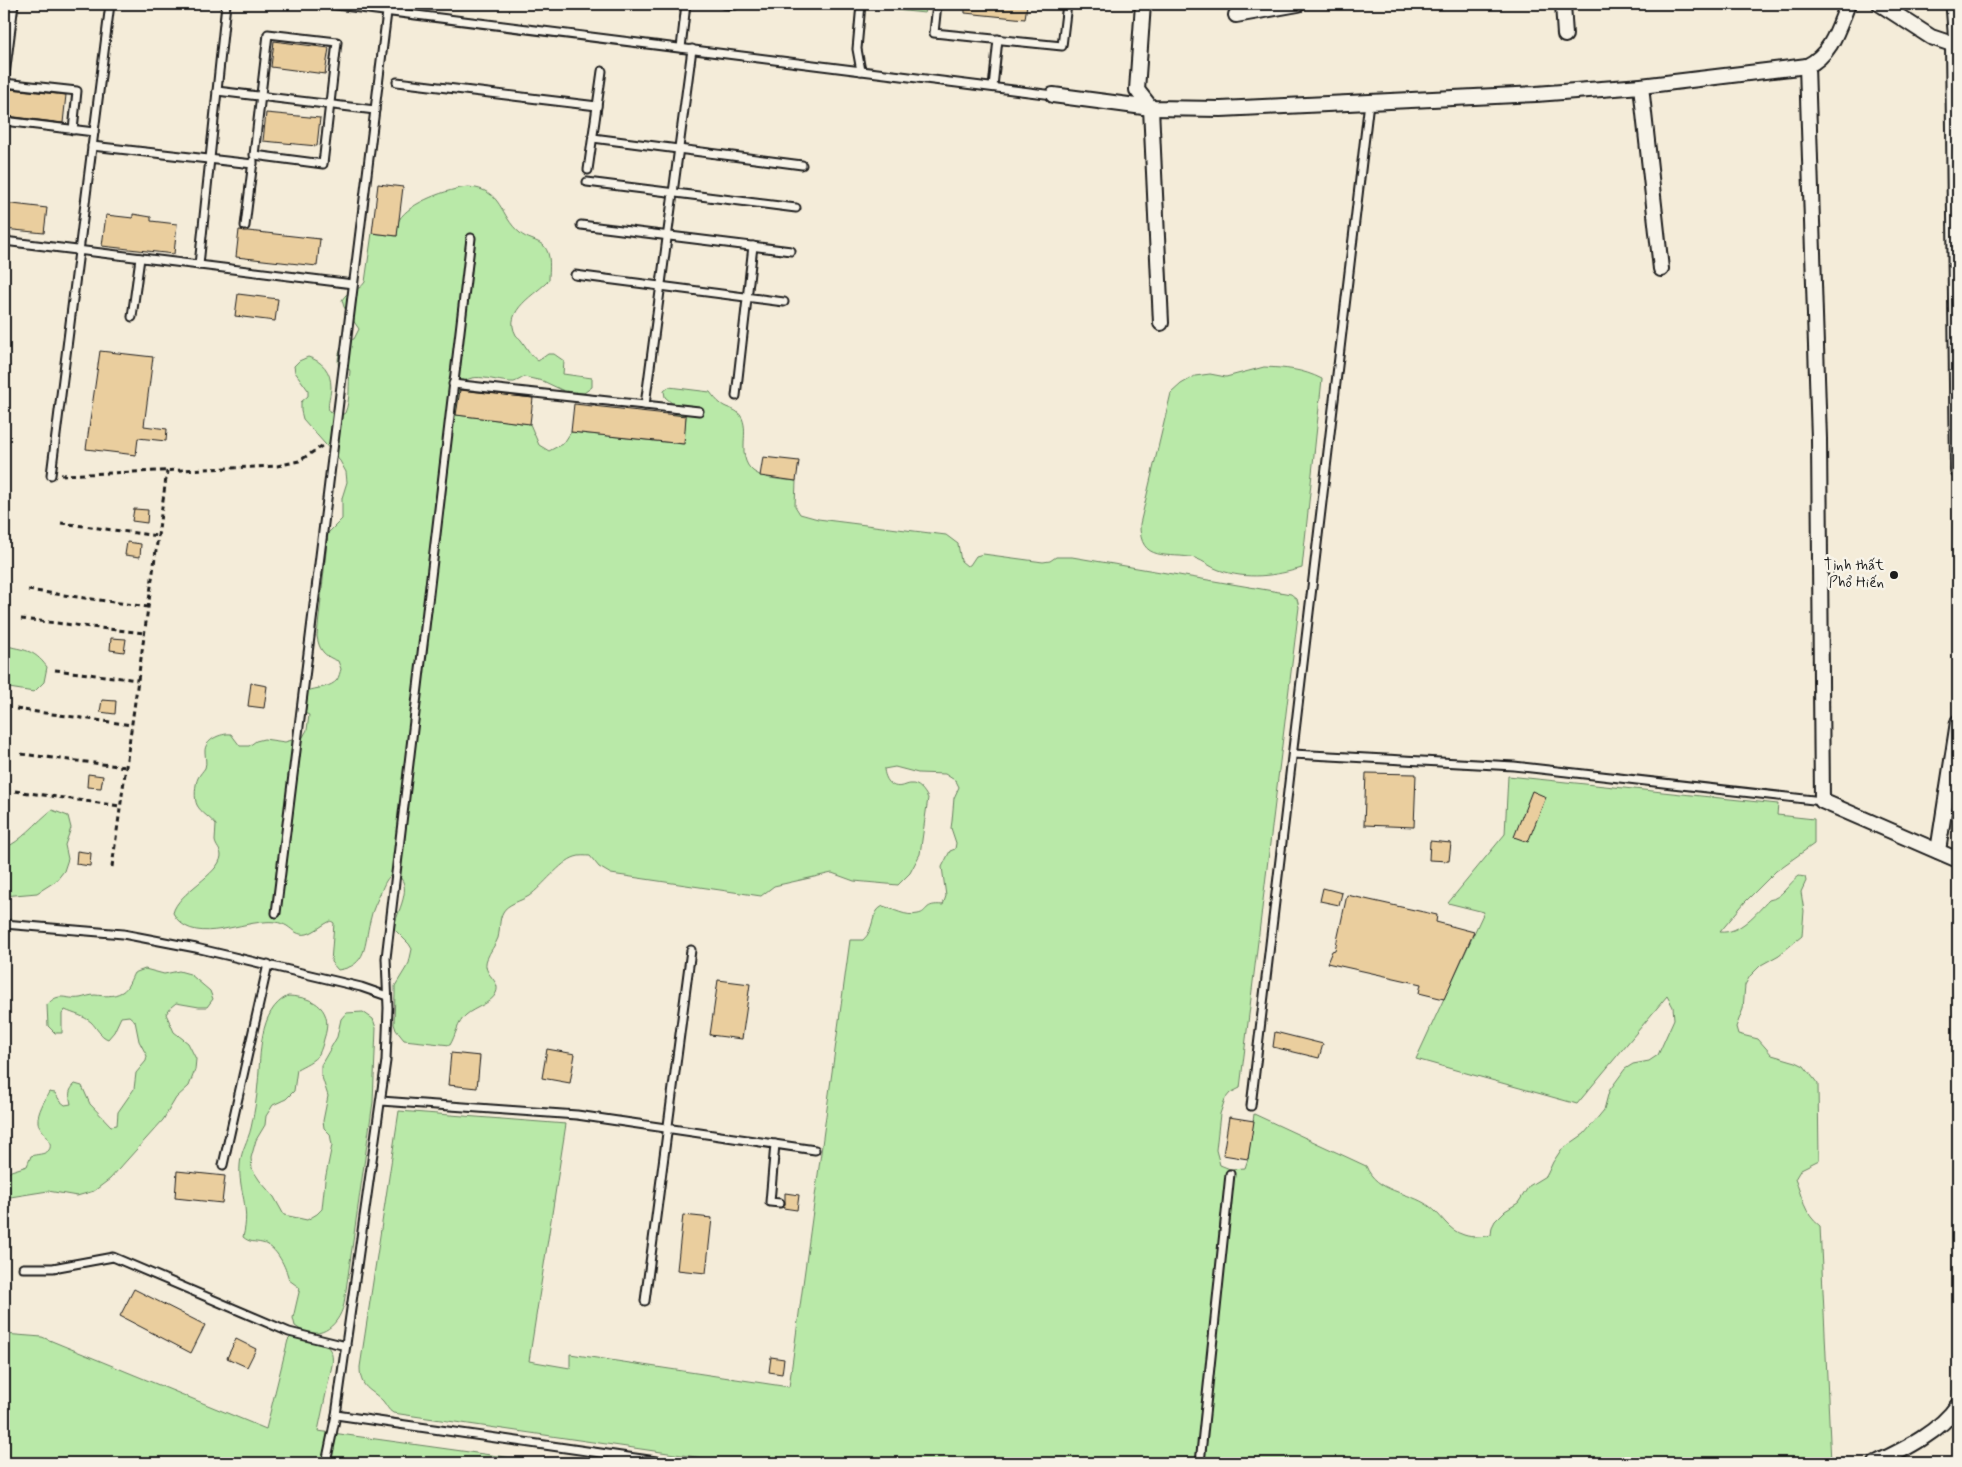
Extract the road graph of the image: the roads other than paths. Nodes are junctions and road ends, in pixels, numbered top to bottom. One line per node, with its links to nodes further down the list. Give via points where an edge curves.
1 (14, 4): 28 (lane)
2 (110, 4): 41 (lane)
3 (226, 4): 31 (lane)
4 (328, 4): 17 (lane)
5 (686, 4): 22 (lane)
6 (723, 4): 7 (lane)
7 (735, 4)
8 (861, 4): 26 (lane, via 857,44)
9 (938, 4): 20 (lane, via 934,33)
10 (1067, 4): 20 (lane, via 1062,46)
11 (1143, 4): 37 (street, via 1137,90)
12 (1298, 4): 18 (street)
13 (1563, 4): 19 (street)
14 (1848, 4): 24 (street, via 1831,45 1820,58)
15 (1880, 4): 21 (street, via 1931,37)
16 (1950, 4): 21 (lane)
17 (388, 8): 22 (lane); 38 (lane)
18 (1236, 15)
19 (1565, 36)
20 (998, 39): 30 (lane)
21 (1956, 45): 75 (street)
22 (681, 48): 23 (lane)
23 (692, 49): 26 (lane); 44 (lane)
24 (1807, 66): 29 (street); 79 (street, via 1819,439)
25 (602, 71): 36 (lane)
26 (861, 71): 30 (lane)
27 (397, 82): 36 (lane)
28 (4, 83): 40 (lane, via 77,91)
29 (1641, 86): 34 (street); 63 (street)
30 (993, 87): 32 (lane)
31 (217, 91): 33 (lane); 46 (lane)
32 (1053, 95): 37 (street)
33 (261, 96): 35 (lane); 35 (lane, via 268,34 337,42); 45 (lane)
34 (1369, 102): 37 (street, via 1221,110); 78 (lane)
35 (330, 104): 38 (lane); 45 (lane, via 323,164)
36 (597, 106): 42 (lane)
37 (1151, 108): 70 (street)
38 (375, 110): 65 (lane)
39 (4, 121): 40 (lane)
40 (73, 130): 41 (lane)
41 (94, 132): 43 (lane)
42 (593, 138): 44 (lane); 49 (lane)
43 (92, 146): 46 (lane); 59 (lane)
44 (678, 150): 48 (lane); 51 (lane)
45 (254, 155): 47 (lane)
46 (210, 159): 47 (lane); 62 (lane)
47 (253, 164): 54 (lane)
48 (802, 165)
49 (588, 170)
50 (587, 182): 51 (lane)
51 (672, 193): 52 (lane); 55 (lane)
52 (796, 208)
53 (581, 225): 55 (lane)
54 (245, 226)
55 (667, 236): 58 (lane); 66 (lane)
56 (471, 238): 71 (lane)
57 (4, 241): 59 (lane)
58 (753, 246): 60 (lane); 67 (lane)
59 (79, 250): 61 (lane); 76 (lane)
60 (791, 251)
61 (140, 258): 62 (lane); 69 (lane)
62 (199, 265): 65 (lane)
63 (1661, 269)
64 (575, 275): 66 (lane)
65 (354, 284): 82 (lane)
66 (661, 286): 67 (lane); 73 (lane)
67 (747, 297): 68 (lane); 72 (lane)
68 (784, 302)
69 (132, 317)
70 (1161, 323)
71 (453, 384): 73 (lane); 86 (lane, via 387,944)
72 (736, 396)
73 (645, 405): 74 (lane)
74 (698, 411)
75 (1958, 470)
76 (52, 475)
77 (1958, 722): 80 (street)
78 (1293, 754): 79 (lane, via 1514,766); 88 (lane)
79 (1822, 801): 80 (street)
80 (1938, 851): 81 (street)
81 (1958, 860)
82 (276, 913)
83 (4, 924): 85 (lane, via 123,934)
84 (691, 950): 89 (lane)
85 (268, 964): 86 (lane); 92 (lane)
86 (387, 996): 87 (lane, via 387,1044)
87 (381, 1101): 89 (lane, via 577,1115); 97 (lane)
88 (1251, 1106)
89 (668, 1128): 90 (lane); 96 (lane)
90 (775, 1144): 91 (lane); 94 (lane, via 770,1202)
91 (814, 1150)
92 (224, 1165)
93 (1230, 1174): 102 (lane)
94 (780, 1203)
95 (23, 1268): 97 (lane, via 53,1268 113,1257 289,1332)
96 (645, 1301)
97 (346, 1346): 99 (lane)
98 (1958, 1405): 103 (street, via 1952,1415 1921,1438)
99 (336, 1415): 100 (lane); 101 (lane)
100 (326, 1463)
101 (670, 1463)
102 (1200, 1463)
103 (1876, 1463)

